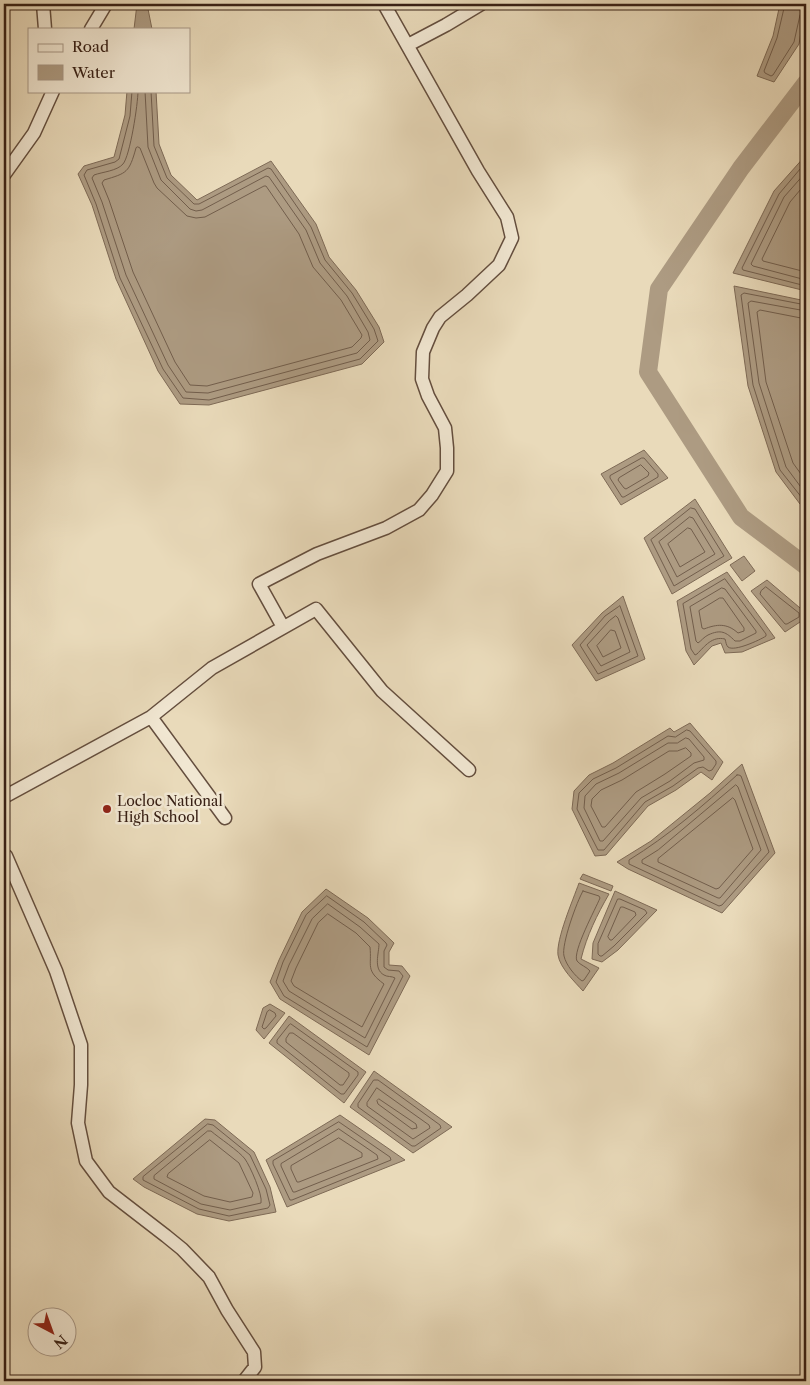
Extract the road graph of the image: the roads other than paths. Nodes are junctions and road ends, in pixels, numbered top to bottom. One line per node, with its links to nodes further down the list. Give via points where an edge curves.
1 (43, 4): 5 (street)
2 (106, 4): 6 (street)
3 (384, 4): 7 (street)
4 (481, 4): 7 (street)
5 (45, 28)
6 (93, 28)
7 (408, 45): 10 (street, via 507,217 512,238 499,265 440,317 423,352 422,379 446,428 447,471 419,510 386,528 317,554 259,584)
8 (51, 93): 9 (street, via 34,133)
9 (4, 174)
10 (283, 627): 11 (street, via 212,668); 12 (street, via 316,609 382,691)
11 (151, 717): 13 (street); 14 (street)
12 (470, 770)
13 (4, 797)
14 (225, 818)
15 (5, 854): 16 (street, via 56,971 80,1045 78,1122 86,1161 109,1192 166,1236 209,1277 254,1352 255,1367)
16 (244, 1381)

